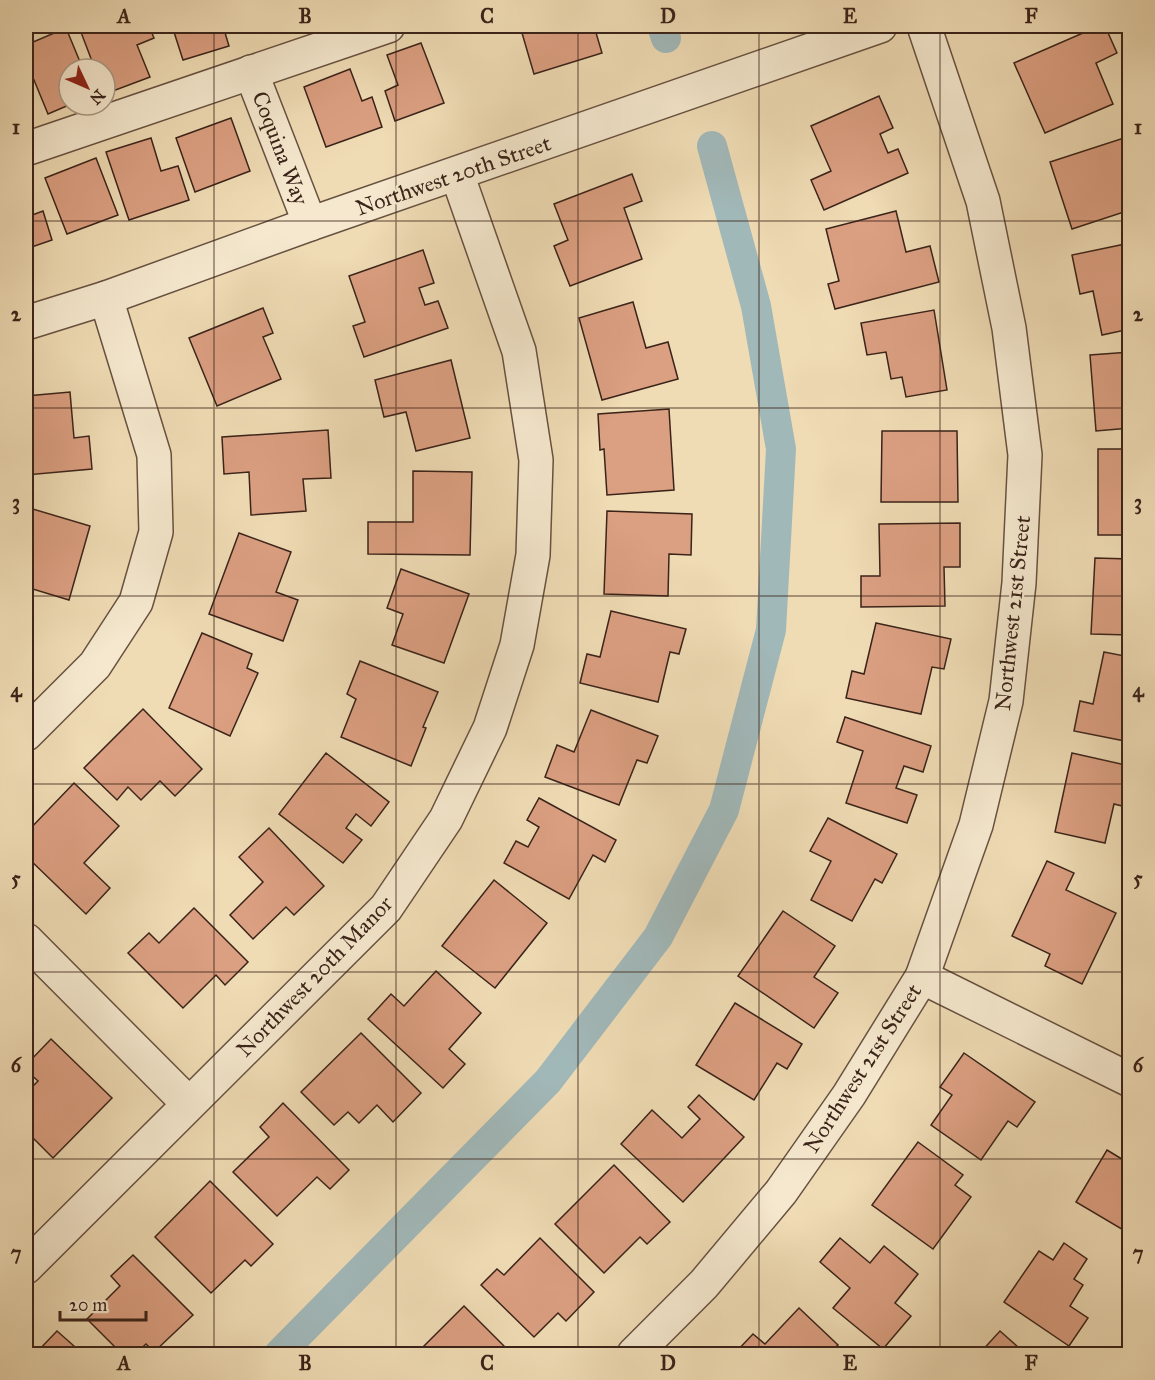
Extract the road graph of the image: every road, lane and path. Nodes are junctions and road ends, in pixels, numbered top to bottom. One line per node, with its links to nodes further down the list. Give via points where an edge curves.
1 (387, 26): 4 (street, Coquina Way)
2 (880, 26): 6 (street, Northwest 20th Street)
3 (924, 26): 12 (street, Northwest 21st Street, via 983,201 1009,328 1025,455 1019,583 1006,702 976,825)
4 (251, 72): 5 (street, Coquina Way); 7 (street, Coquina Way)
5 (26, 149)
6 (457, 174): 7 (street, Northwest 20th Street); 14 (street, Northwest 20th Manor, via 519,351 536,460 533,555 517,645 490,728 446,819 386,908)
7 (310, 224): 8 (street, Northwest 20th Street)
8 (106, 298): 9 (street, Northwest 20th Street); 10 (street, via 154,455 156,532 136,602 95,665)
9 (26, 323)
10 (26, 734)
11 (26, 939): 14 (street)
12 (922, 977): 13 (street); 16 (street, Northwest 21st Street, via 849,1095 781,1192 704,1284)
13 (1130, 1080)
14 (188, 1103): 15 (street, Northwest 20th Manor)
15 (26, 1267)
16 (634, 1354)

